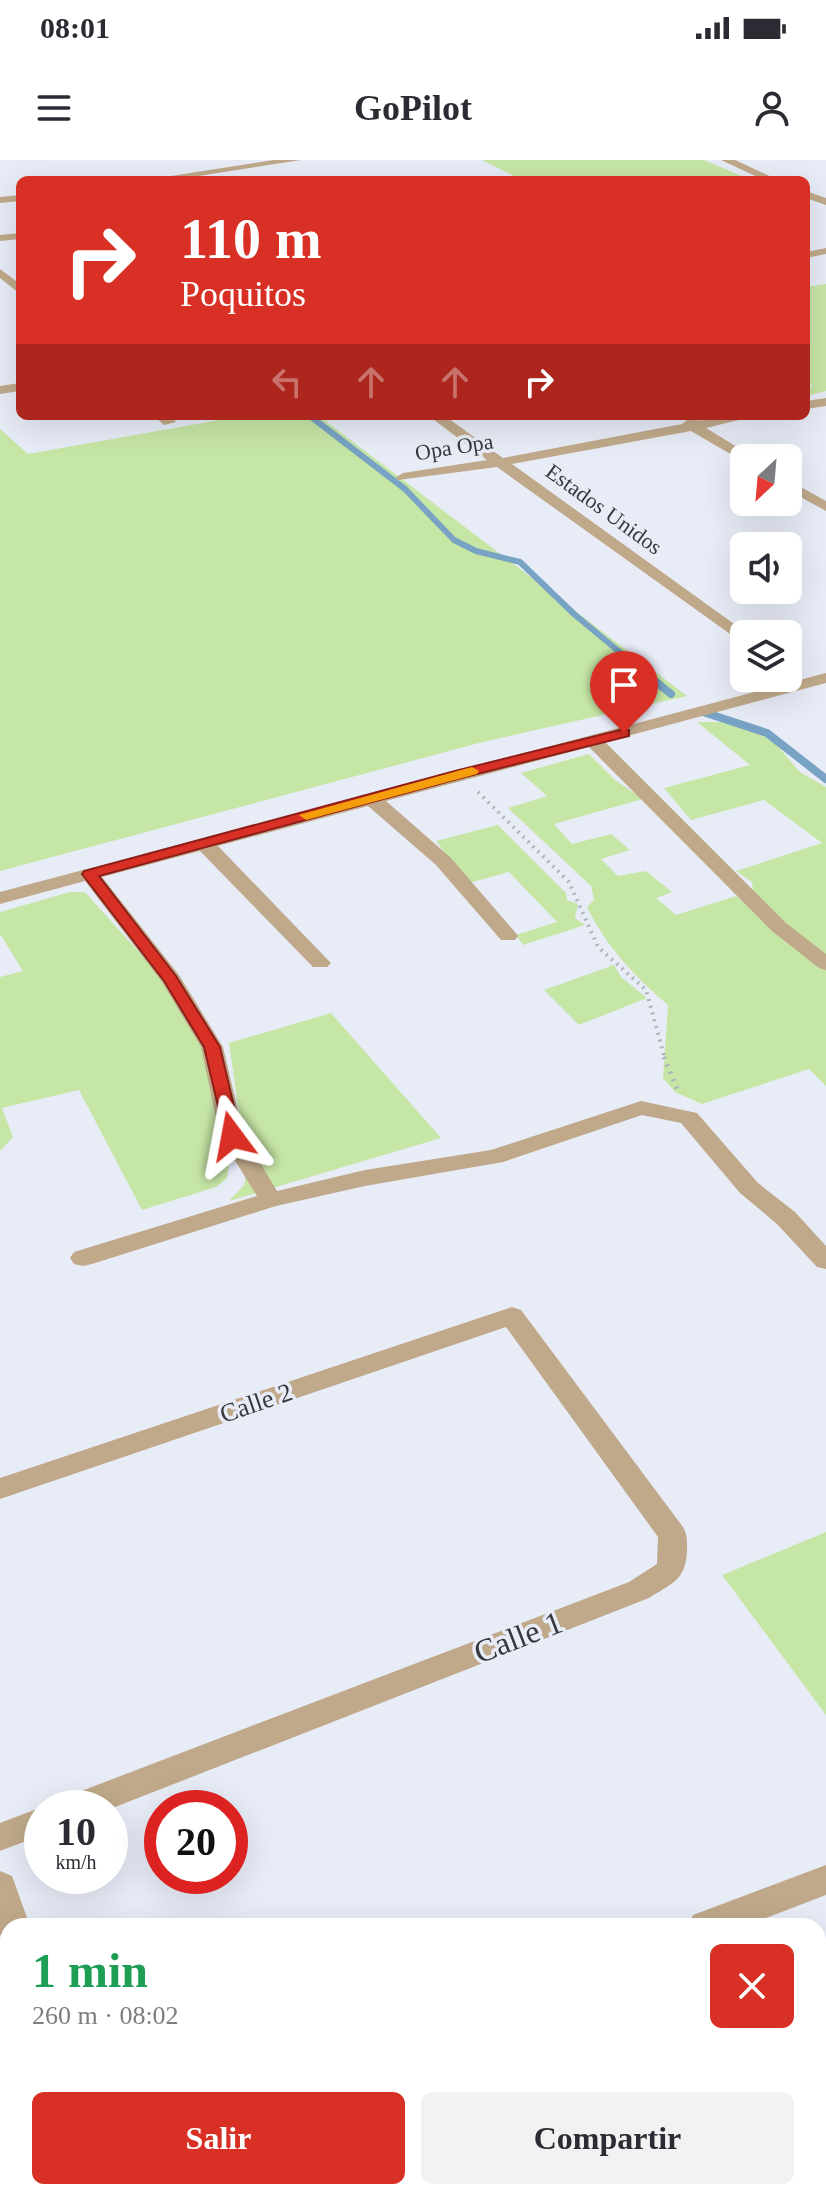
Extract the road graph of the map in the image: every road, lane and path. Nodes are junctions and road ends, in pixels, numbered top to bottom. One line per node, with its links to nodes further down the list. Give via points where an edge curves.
1 (296, 160): 3 (street)
2 (726, 160): 6 (street)
3 (254, 163): 4 (street); 5 (street)
4 (270, 173)
5 (174, 176)
6 (764, 176)
7 (0, 272): 8 (street)
8 (16, 286)
9 (442, 420): 14 (street, Estados Unidos)
10 (683, 420): 12 (street)
11 (726, 420): 12 (street, Opa Opa)
12 (693, 426): 13 (street); 14 (street, Opa Opa)
13 (730, 449)
14 (502, 462): 15 (street, Opa Opa); 18 (street, Estados Unidos)
15 (403, 477)
16 (802, 492): 17 (street)
17 (826, 507)
18 (730, 629)
19 (826, 678): 21 (street)
20 (802, 682): 21 (street)
21 (805, 684): 22 (street)
22 (594, 741): 23 (street); 30 (street, via 779,927)
23 (460, 774): 24 (street); 31 (path, via 569,882 598,947 646,990 658,1042)
24 (371, 798): 25 (street); 28 (street, via 443,861)
25 (204, 843): 26 (street); 29 (street)
26 (90, 874): 27 (street); 32 (street, via 171,980 212,1047 232,1136)
27 (0, 898)
28 (508, 936)
29 (320, 963)
30 (826, 964)
31 (689, 1118): 32 (street, via 641,1108 495,1157); 34 (street, via 749,1188)
32 (271, 1200): 33 (street)
33 (83, 1258)
34 (826, 1261)
35 (512, 1316): 36 (street, Calle 2); 37 (street, Calle 1, via 673,1535 671,1569 639,1590)
36 (0, 1489)
37 (122, 1790)
38 (24, 1828): 39 (street)
39 (0, 1837)
40 (826, 1880): 43 (street)
41 (0, 1886): 42 (street)
42 (10, 1918)
43 (726, 1918)

